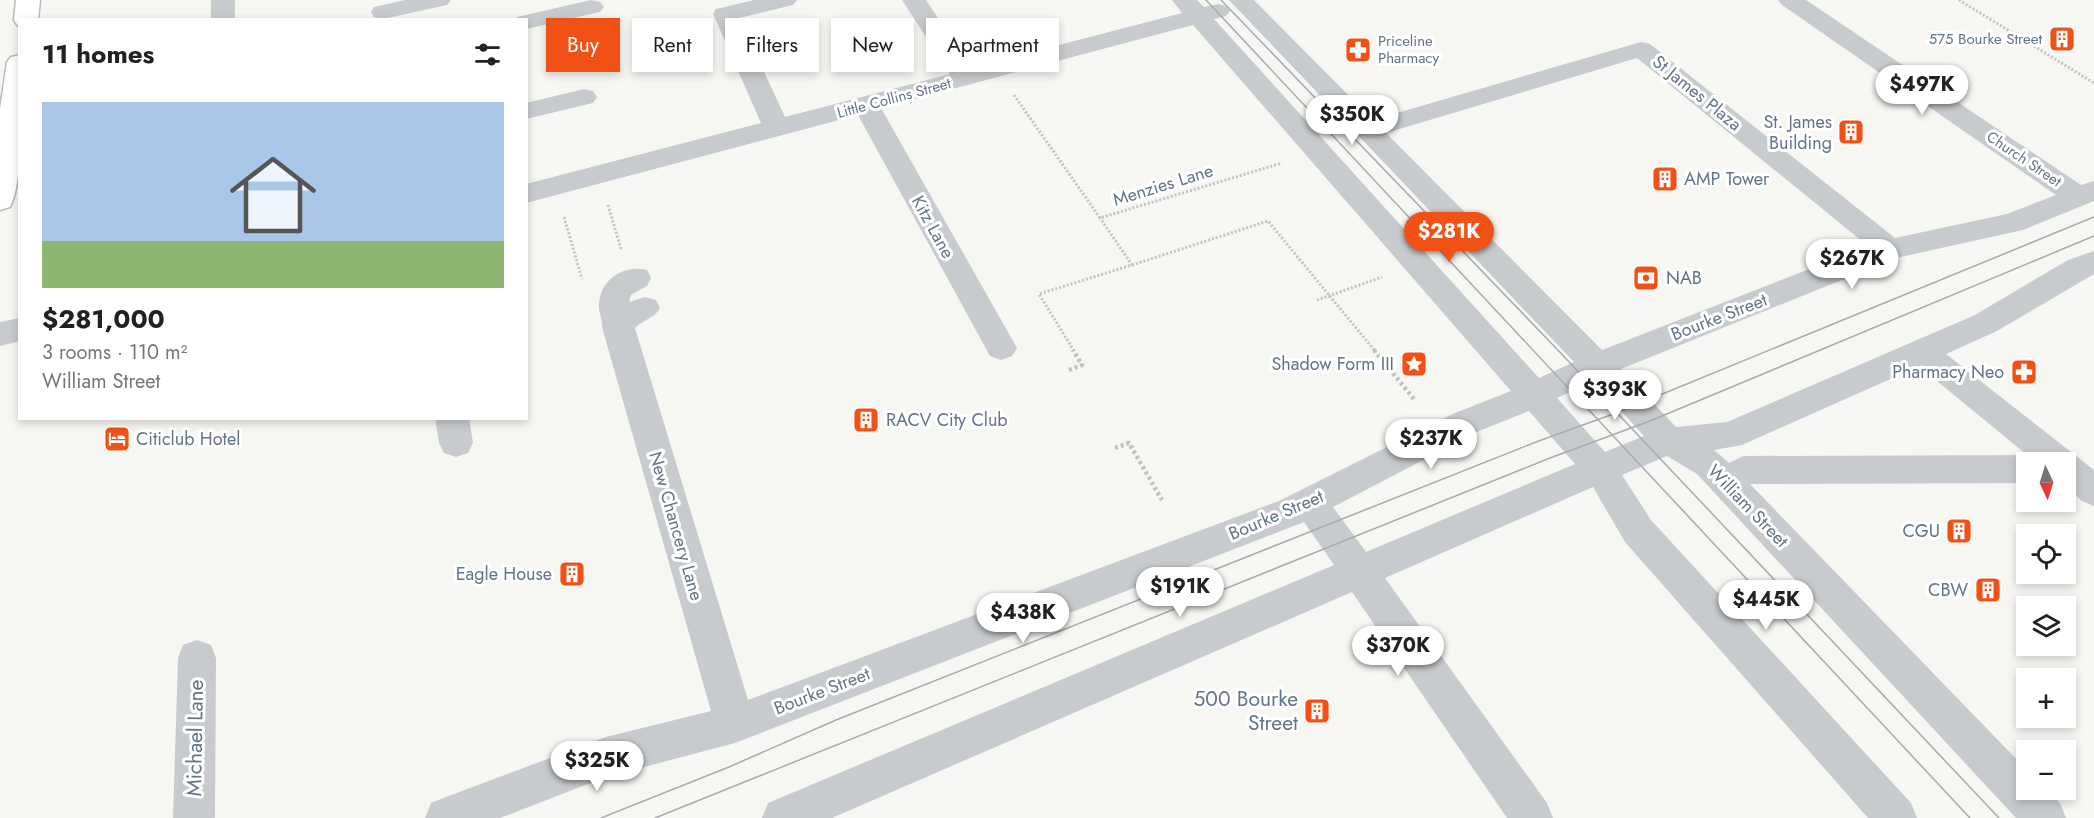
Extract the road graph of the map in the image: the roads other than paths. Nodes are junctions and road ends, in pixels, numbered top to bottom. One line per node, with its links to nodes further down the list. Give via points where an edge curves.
1 (28, 0): 12 (main road)
2 (223, 0): 13 (street)
3 (439, 0): 11 (street)
4 (448, 0): 14 (street)
5 (785, 0): 22 (street, via 725,14)
6 (914, 0): 17 (street)
7 (1790, 0): 25 (street, Church Street)
8 (1249, 1): 10 (street, Little Collins Street); 23 (street, William Street)
9 (592, 7): 15 (street)
10 (1191, 8): 17 (street, Little Collins Street); 35 (street)
11 (383, 12)
12 (26, 18)
13 (223, 18)
14 (452, 18)
15 (528, 22)
16 (18, 68): 19 (main road)
17 (966, 79): 20 (street, Little Collins Street)
18 (584, 97): 21 (street)
19 (7, 103): 26 (main road)
20 (866, 105): 22 (street, Little Collins Street); 32 (street, Kitz Lane)
21 (528, 111)
22 (777, 128): 24 (street, Little Collins Street)
23 (1367, 130): 27 (street, St James Plaza, via 1641,49); 34 (street, William Street)
24 (528, 193)
25 (2086, 193): 27 (street, Bourke Street, via 2013,223)
26 (0, 200)
27 (1890, 249): 34 (street, Bourke Street)
28 (630, 267): 46 (street, New Chancery Lane, via 615,291 614,308 632,317)
29 (2089, 270): 36 (street, via 1986,323 1730,435)
30 (18, 330): 31 (street)
31 (0, 334)
32 (1001, 348)
33 (1937, 363): 37 (street)
34 (1598, 365): 35 (street, Bourke Street); 36 (street, William Street)
35 (1534, 395): 39 (street); 43 (street, Bourke Street, via 1467,422)
36 (1669, 441): 39 (street); 52 (street, William Street, via 1709,464)
37 (2046, 452)
38 (2016, 469): 40 (street)
39 (1600, 470): 44 (street); 51 (street, via 1638,531)
40 (1743, 470)
41 (2076, 477): 42 (street)
42 (2094, 491)
43 (1310, 502): 44 (street); 46 (street, Bourke Street)
44 (1359, 572): 49 (street); 50 (street)
45 (196, 658): 47 (street, Michael Lane)
46 (735, 724): 48 (street, Bourke Street, via 606,757)
47 (194, 818)
48 (446, 818)
49 (783, 818)
50 (1532, 818)
51 (1896, 818)
52 (2045, 818)

